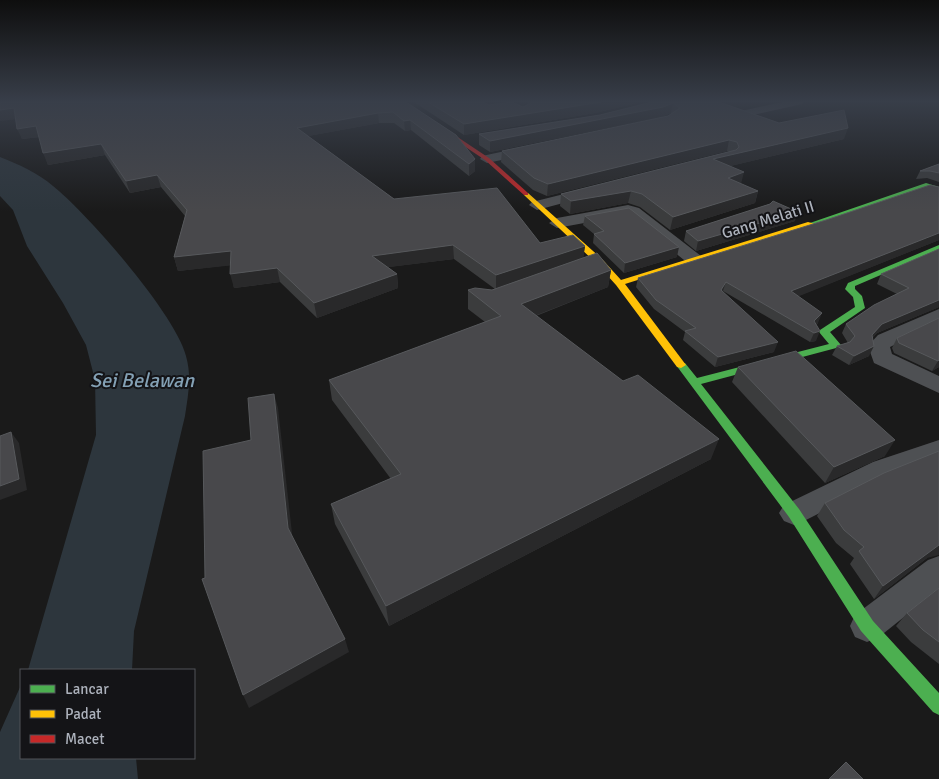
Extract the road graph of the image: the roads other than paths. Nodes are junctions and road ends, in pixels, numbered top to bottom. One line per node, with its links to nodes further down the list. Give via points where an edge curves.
1 (455, 138): 3 (street)
2 (478, 139): 3 (street)
3 (460, 142): 5 (street)
4 (543, 147): 5 (street)
5 (487, 159): 8 (street)
6 (604, 188): 8 (street)
7 (939, 189): 13 (street, Gang Melati II, via 926,185)
8 (537, 205): 9 (street)
9 (557, 223): 11 (street, via 628,210 637,213); 14 (street, via 590,265)
10 (687, 232): 11 (street)
11 (668, 238): 13 (street)
12 (939, 247): 16 (street, via 851,285 860,308 824,332 836,345)
13 (695, 260): 14 (street, Gang Melati II)
14 (619, 283): 16 (street)
15 (939, 315): 17 (street, via 879,346 882,358)
16 (694, 382): 19 (street)
17 (939, 385)
18 (939, 449): 19 (street, via 851,484)
19 (794, 513): 21 (street)
20 (939, 570): 21 (street)
21 (867, 626): 22 (street)
22 (939, 706)

